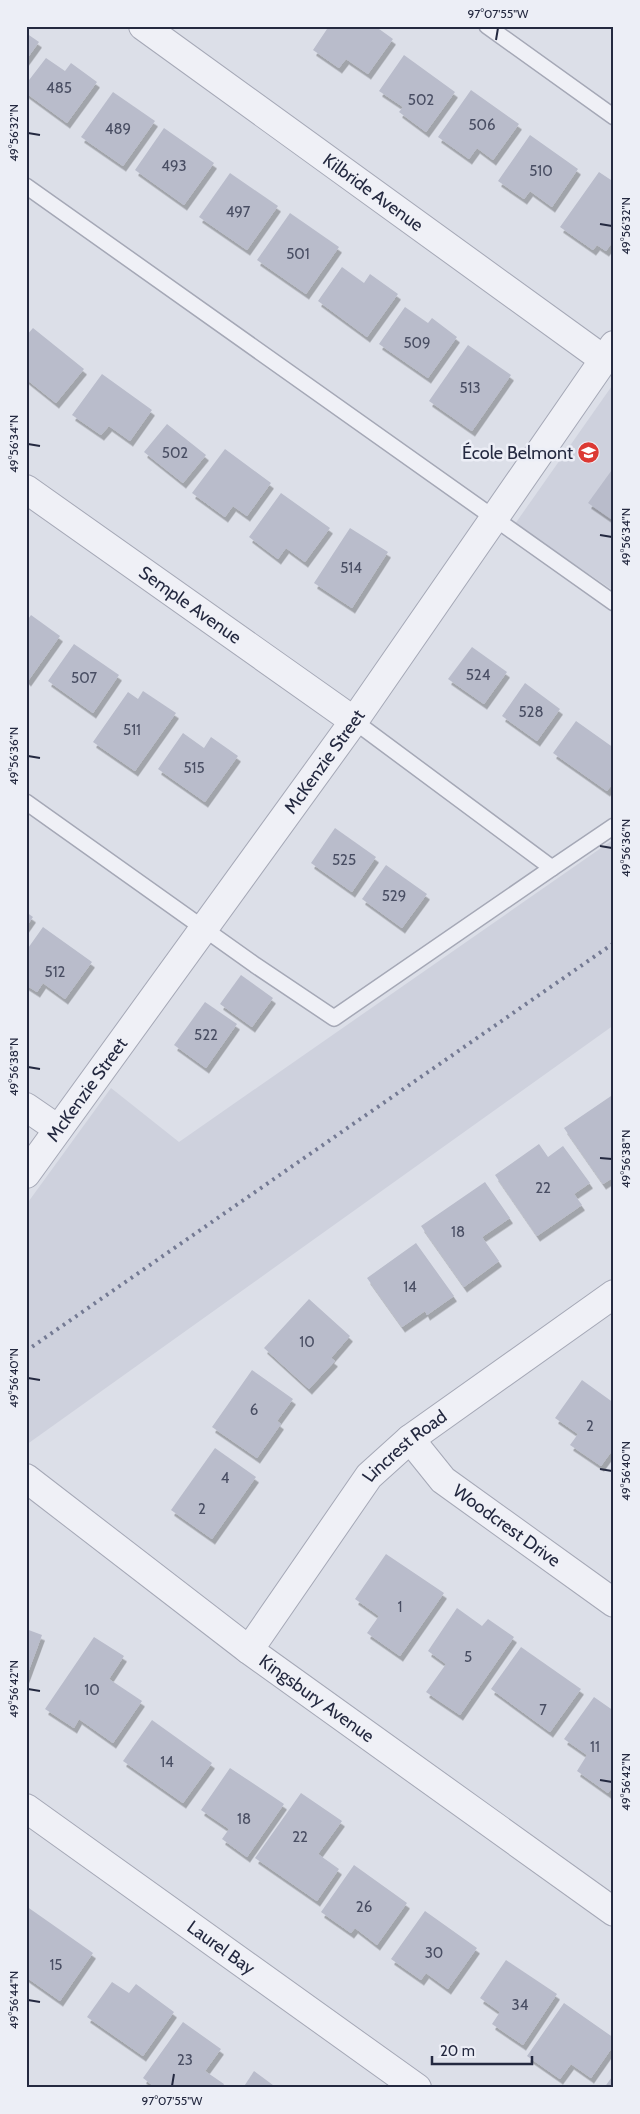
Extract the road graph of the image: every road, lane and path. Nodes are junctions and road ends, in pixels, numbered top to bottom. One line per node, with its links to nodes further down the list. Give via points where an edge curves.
1 (143, 26): 5 (street, Kilbride Avenue)
2 (487, 26): 3 (lane)
3 (614, 117)
4 (26, 186): 7 (lane)
5 (608, 352): 7 (street, McKenzie Street)
6 (26, 488): 9 (street, Semple Avenue)
7 (494, 517): 8 (lane); 9 (street, McKenzie Street)
8 (614, 603)
9 (354, 721): 12 (lane); 13 (street, McKenzie Street)
10 (26, 802): 13 (lane)
11 (614, 826): 12 (lane)
12 (552, 868): 13 (lane, via 334,1018)
13 (204, 929): 15 (street, McKenzie Street)
14 (26, 1107): 15 (street)
15 (58, 1130): 16 (street, McKenzie Street)
16 (26, 1174)
17 (614, 1294): 18 (street, Lincrest Road)
18 (410, 1439): 20 (street, Woodcrest Drive, via 443,1480); 21 (street, Lincrest Road, via 369,1476)
19 (26, 1478): 21 (street, Kingsbury Avenue)
20 (614, 1603)
21 (249, 1650): 23 (street, Kingsbury Avenue)
22 (26, 1808): 24 (street, Laurel Bay)
23 (614, 1912)
24 (417, 2088)

